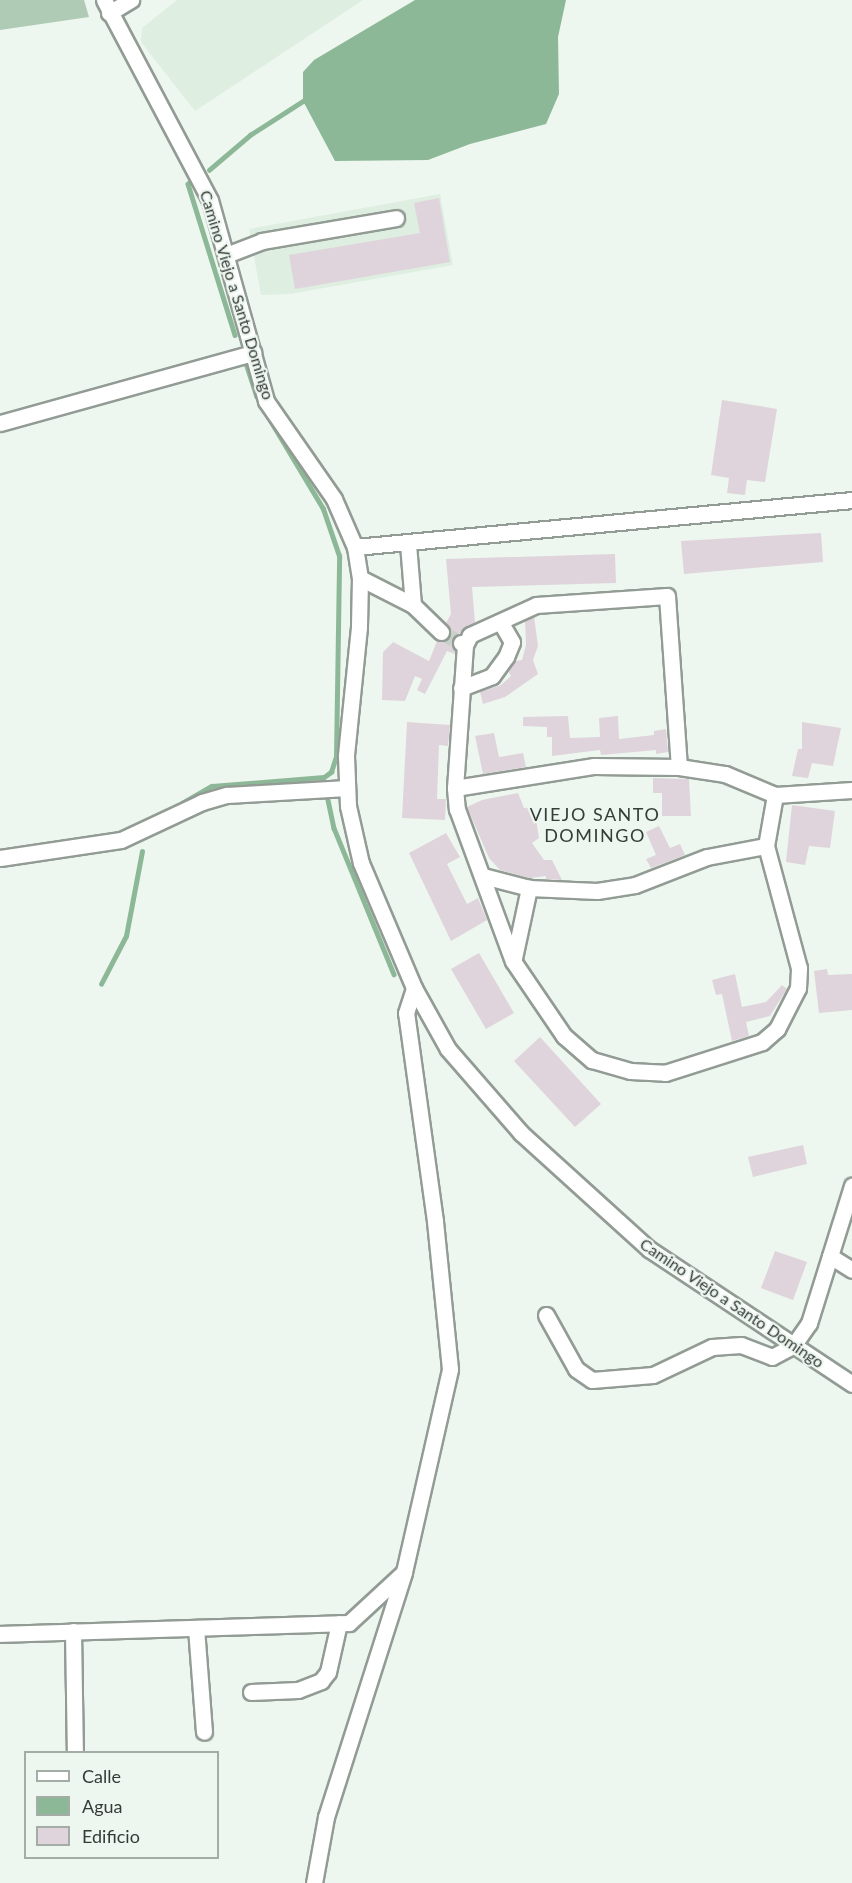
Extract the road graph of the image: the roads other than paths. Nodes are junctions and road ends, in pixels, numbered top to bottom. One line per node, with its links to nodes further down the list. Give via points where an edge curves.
1 (131, 0): 2 (street)
2 (107, 7): 4 (street, Camino Viejo a Santo Domingo, via 199,172)
3 (396, 218): 4 (street, via 262,241)
4 (226, 255): 5 (street, Camino Viejo a Santo Domingo)
5 (253, 353): 6 (street); 9 (street, Camino Viejo a Santo Domingo, via 266,400 334,499)
6 (0, 423)
7 (852, 500): 8 (street)
8 (408, 544): 9 (street); 11 (street)
9 (355, 548): 10 (street, Camino Viejo a Santo Domingo)
10 (360, 578): 11 (street); 16 (street, Camino Viejo a Santo Domingo)
11 (412, 605): 13 (street)
12 (501, 622): 14 (street, via 470,635 463,644); 14 (street, via 512,642 506,657 492,676); 15 (street, via 536,605 667,596)
13 (441, 632)
14 (461, 688): 17 (street)
15 (679, 767): 17 (street, via 594,766); 19 (street, via 725,774)
16 (347, 788): 21 (street, via 226,795 202,802 121,840); 25 (street, Camino Viejo a Santo Domingo, via 361,863)
17 (455, 788): 22 (street, via 457,809)
18 (852, 790): 19 (street)
19 (775, 795): 20 (street)
20 (766, 846): 23 (street, via 706,857 635,885 597,891); 24 (street, via 800,968 798,988 777,1029 762,1042 665,1073 630,1071 592,1060 564,1036)
21 (0, 858)
22 (483, 876): 23 (street); 24 (street)
23 (529, 888): 24 (street)
24 (513, 961)
25 (414, 988): 30 (street, Camino Viejo a Santo Domingo, via 448,1049 521,1133 649,1249); 32 (street, via 406,1013 435,1221 450,1369)
26 (852, 1189): 27 (street)
27 (830, 1256): 28 (street); 30 (street, via 809,1323)
28 (852, 1270)
29 (546, 1315): 30 (street, via 576,1369 592,1380 653,1375 712,1347 741,1346 772,1357)
30 (794, 1346): 31 (street, Camino Viejo a Santo Domingo)
31 (852, 1384)
32 (404, 1572): 33 (street, via 357,1618); 40 (street, via 326,1817)
33 (339, 1623): 34 (street); 37 (street, via 328,1672 321,1681 298,1690)
34 (196, 1628): 35 (street); 38 (street)
35 (73, 1631): 36 (street); 39 (street)
36 (0, 1634)
37 (251, 1692)
38 (204, 1732)
39 (75, 1751)
40 (314, 1883)

